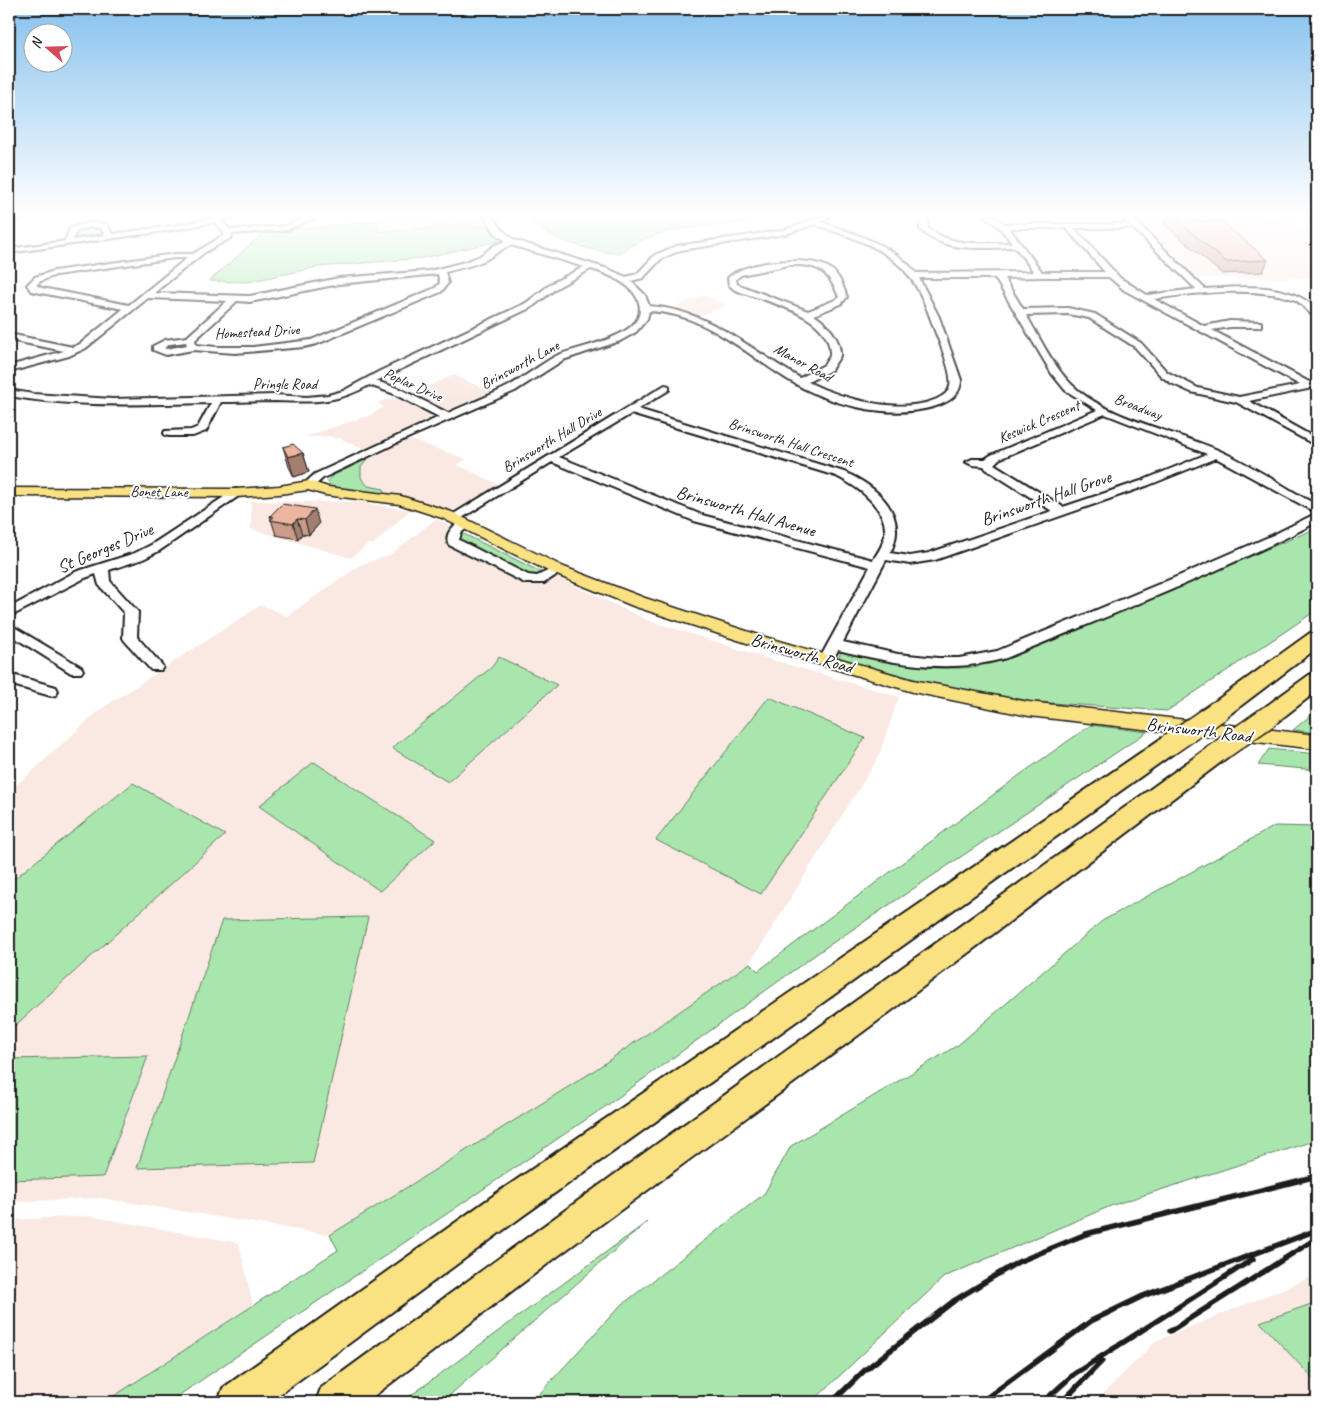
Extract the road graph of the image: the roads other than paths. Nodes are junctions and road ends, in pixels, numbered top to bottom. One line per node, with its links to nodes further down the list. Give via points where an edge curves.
1 (35, 282): 17 (street, via 31,286 34,289)
2 (163, 282): 14 (street)
3 (335, 282): 16 (street, via 258,298)
4 (445, 282): 16 (street, Homestead Drive, via 438,290 300,346 208,350 192,343)
5 (561, 282): 27 (street, Pringle Road, via 529,305)
6 (627, 282): 18 (street, via 640,294)
7 (732, 282): 20 (street, via 738,288)
8 (836, 282): 20 (street, via 843,297)
9 (917, 282): 28 (street, Manor Road, via 956,380 954,391 949,396 923,406 890,407 839,398)
10 (1002, 282): 19 (street, Broadway)
11 (1120, 282): 15 (street)
12 (1193, 282): 13 (street)
13 (1203, 292): 15 (street); 21 (street, via 1266,291 1285,294 1300,299)
14 (147, 295): 16 (street); 17 (street)
15 (1145, 298): 23 (street)
16 (234, 299)
17 (131, 308): 25 (street)
18 (645, 308): 28 (street, Manor Road, via 670,311 706,323); 38 (street, Brinsworth Lane, via 642,319 626,334 560,358 511,389)
19 (1021, 312): 34 (street, via 1068,311 1092,316 1138,344 1164,374 1175,381 1195,390); 37 (street, Broadway, via 1062,381)
20 (806, 315): 28 (street, via 828,332 837,355 826,369)
21 (1317, 316)
22 (1259, 324): 23 (street, via 1230,324)
23 (1202, 329): 29 (street)
24 (9, 337): 25 (street)
25 (75, 350): 26 (street)
26 (9, 369)
27 (367, 381): 33 (street, Pringle Road, via 347,393 318,400); 38 (street, Poplar Drive, via 396,391)
28 (800, 382)
29 (1313, 385): 34 (street)
30 (665, 388): 36 (street, Brinsworth Hall Drive)
31 (9, 393): 32 (street, Pringle Road)
32 (22, 396): 33 (street, Pringle Road, via 113,402); 35 (street)
33 (218, 399): 39 (street, via 202,429 193,433)
34 (1239, 400): 40 (street)
35 (9, 404)
36 (630, 410): 42 (street, Brinsworth Hall Drive); 52 (street, Brinsworth Hall Crescent, via 850,478 880,501 887,512 890,540)
37 (1104, 410): 41 (street, Broadway); 44 (street, Keswick Crescent, via 995,457)
38 (446, 416): 45 (street, Brinsworth Lane, via 320,476)
39 (169, 433)
40 (1317, 443)
41 (1217, 454): 48 (street, Broadway); 49 (street, Brinsworth Hall Grove, via 1145,483)
42 (551, 458): 51 (street, Brinsworth Hall Drive); 52 (street, Brinsworth Hall Avenue, via 698,518)
43 (972, 462): 44 (street, Keswick Crescent)
44 (988, 464): 49 (street, Keswick Crescent)
45 (309, 486): 47 (main road, Bonet Lane); 51 (main road, Brinsworth Road, via 325,491 401,500)
46 (9, 492): 47 (main road, Bonet Lane)
47 (236, 493): 53 (street, St Georges Drive, via 155,548)
48 (1317, 510)
49 (1060, 511): 52 (street, Brinsworth Hall Grove, via 932,557)
50 (1317, 517): 58 (street, Brinsworth Road, via 1186,578 1001,655 979,661 925,662)
51 (459, 521): 54 (main road, Brinsworth Road); 54 (street, via 453,542 525,580 539,580)
52 (880, 561): 58 (street, Brinsworth Hall Crescent)
53 (102, 568): 55 (street, St Georges Drive, via 76,577); 59 (street, via 104,582 131,612 130,638)
54 (558, 570): 58 (main road, Brinsworth Road, via 639,602)
55 (9, 613)
56 (9, 628): 60 (street)
57 (1317, 638): 65 (highway, bridge, via 1218,711 520,1197)
58 (831, 652): 64 (main road, Brinsworth Road, via 913,686 1029,709)
59 (156, 667)
60 (76, 670)
61 (9, 679): 63 (street)
62 (1317, 680): 66 (highway, bridge)
63 (51, 691)
64 (1317, 742)
65 (237, 1402)
66 (335, 1402)

